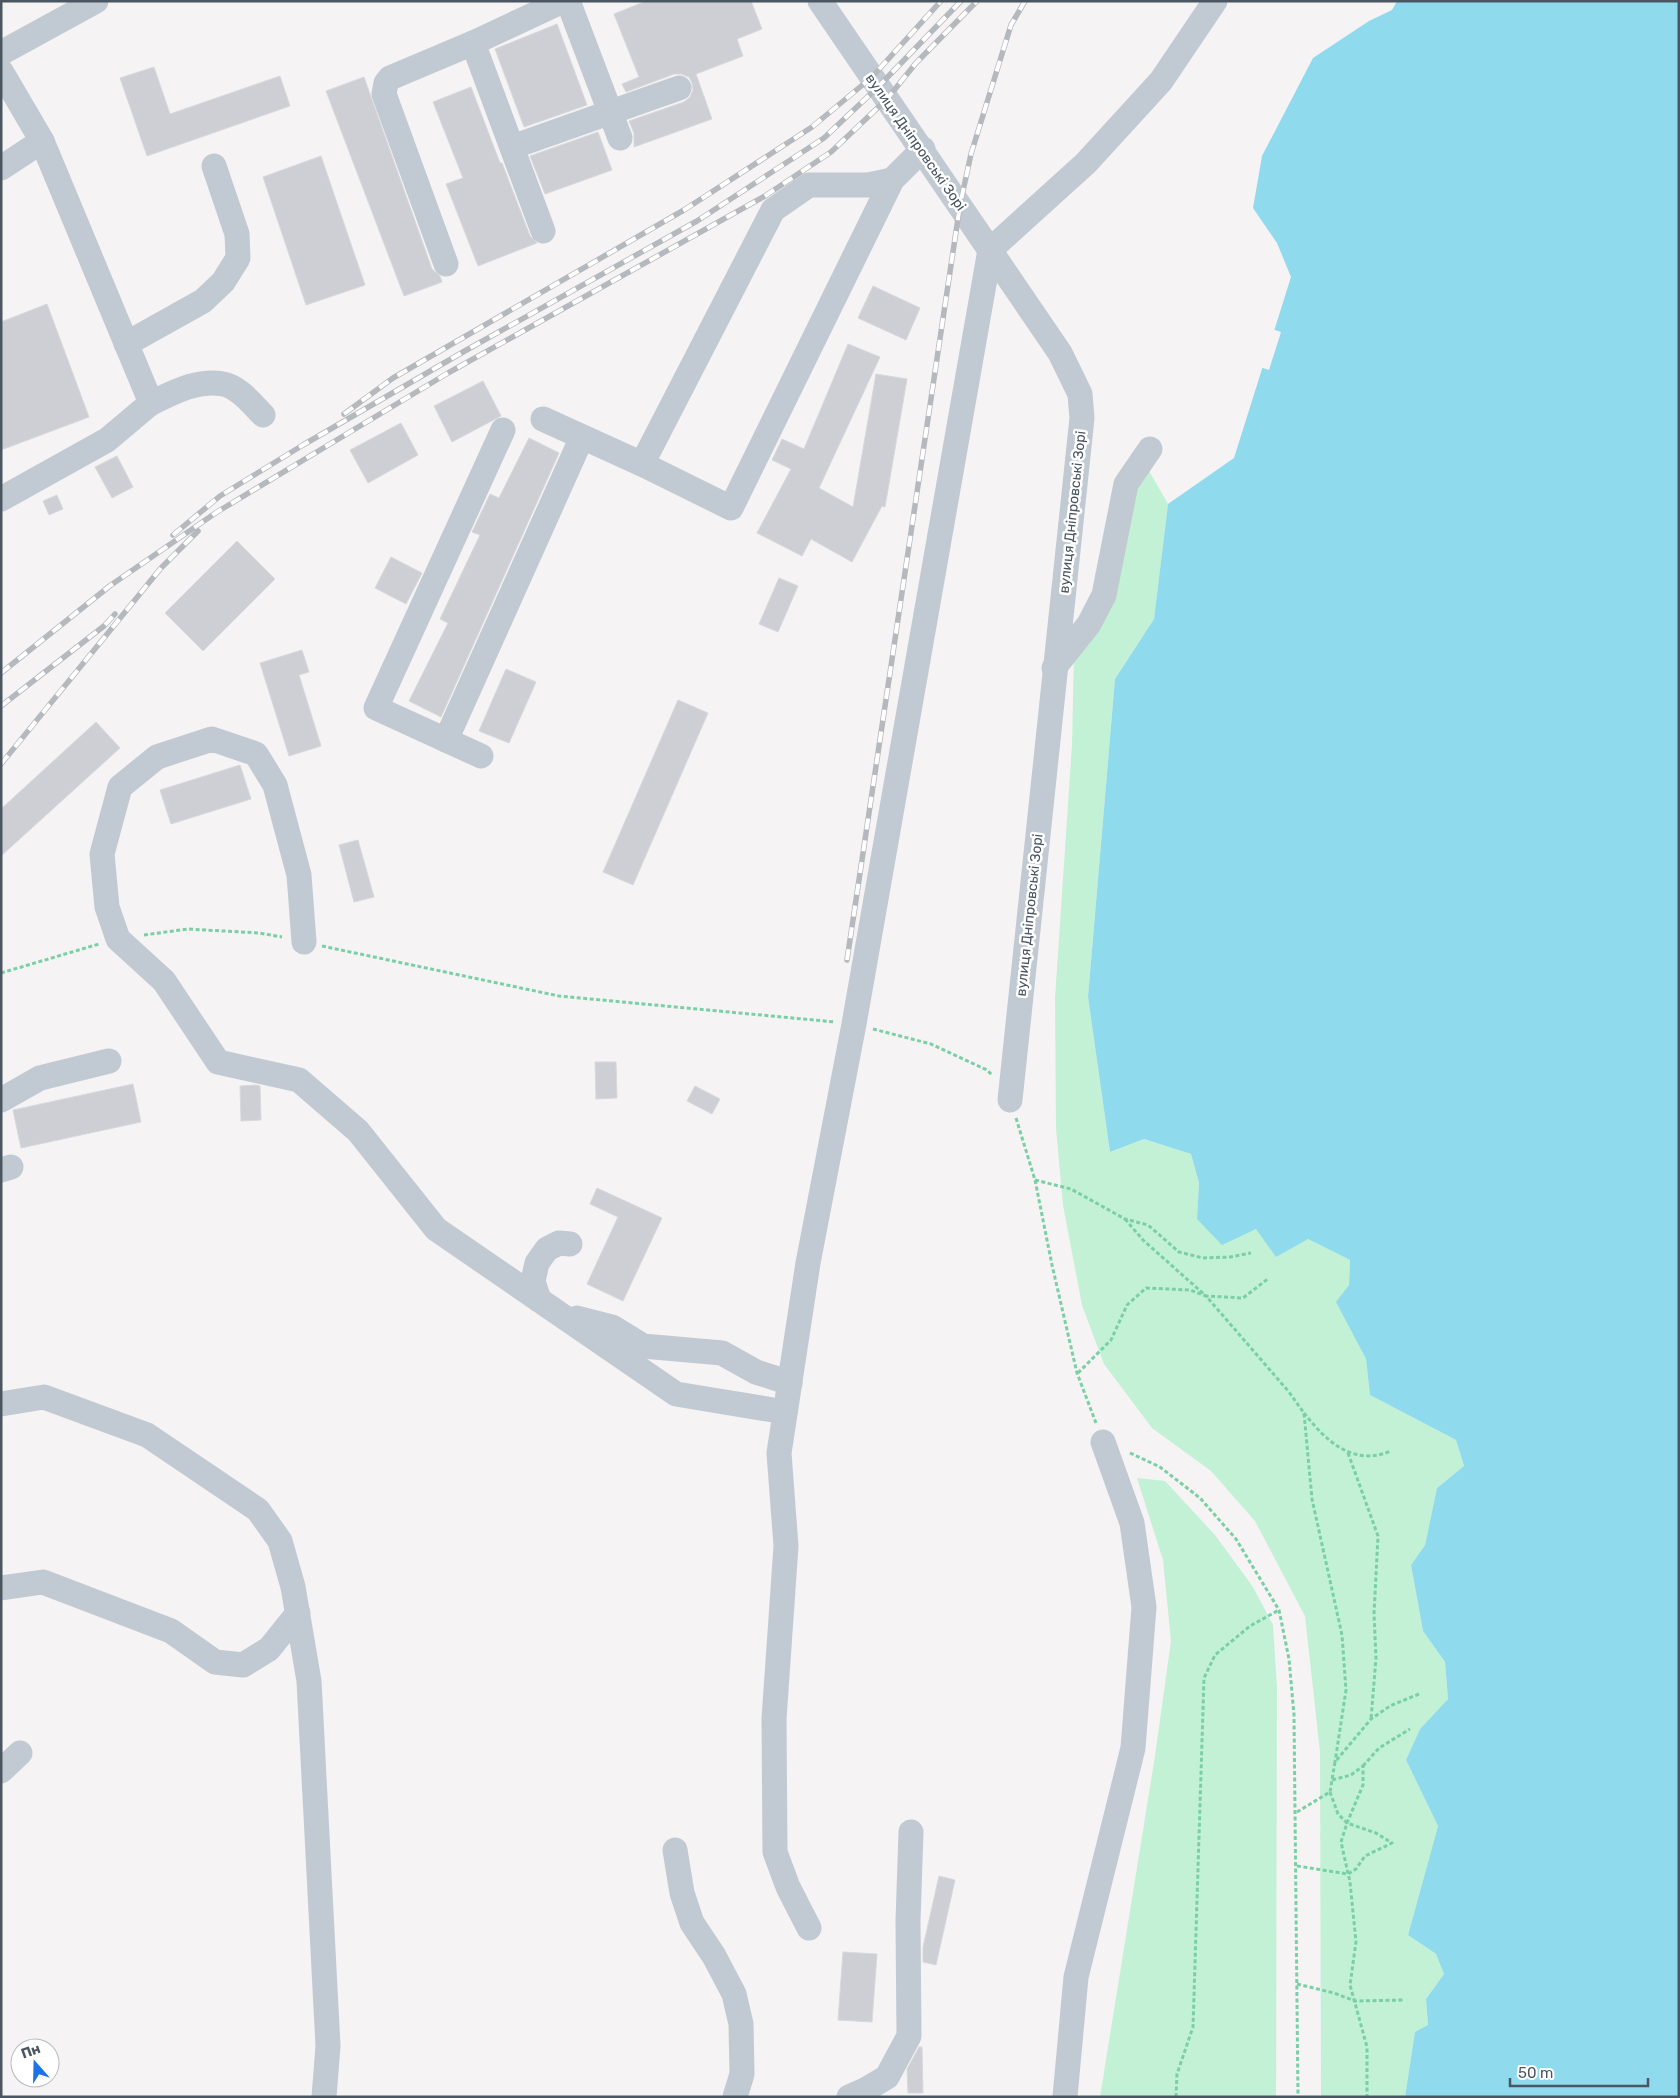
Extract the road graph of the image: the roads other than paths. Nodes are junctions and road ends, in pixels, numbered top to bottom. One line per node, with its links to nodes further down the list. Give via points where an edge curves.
1 (96, 1): 7 (street)
2 (563, 1): 6 (street)
3 (568, 1): 10 (street)
4 (820, 1): 14 (street, вулиця Дніпровські Зорі)
5 (1215, 1): 19 (street, via 1160,81 1105,143)
6 (473, 43): 13 (street); 20 (street, via 390,78 384,86 384,94)
7 (1, 53)
8 (1, 71): 12 (street)
9 (679, 88): 10 (street)
10 (610, 113): 11 (street); 13 (street)
11 (620, 138)
12 (42, 141): 16 (street); 21 (street)
13 (512, 147): 18 (street)
14 (923, 149): 17 (street); 19 (street, вулиця Дніпровські Зорі)
15 (214, 166): 21 (street, via 237,234 238,258 223,282 203,301)
16 (1, 168)
17 (892, 180): 28 (street, via 868,185 810,185 772,210); 28 (street, via 731,508)
18 (543, 231)
19 (990, 250): 30 (street, вулиця Дніпровські Зорі, via 1060,353 1080,394 1082,418); 40 (street, via 854,1024 808,1263)
20 (446, 264)
21 (126, 344): 22 (street)
22 (151, 403): 23 (street, via 191,385 223,384 242,394); 29 (street, via 107,440)
23 (264, 415)
24 (543, 419): 26 (street)
25 (503, 430): 31 (street, via 376,708)
26 (582, 437): 28 (street); 31 (street)
27 (1150, 449): 30 (street, via 1126,484 1104,595 1088,624)
28 (642, 464)
29 (1, 499)
30 (1054, 668): 36 (street, вулиця Дніпровські Зорі)
31 (446, 740): 32 (street)
32 (481, 756)
33 (304, 942): 38 (street, via 299,876 275,785 256,754 212,739 157,757 120,787 102,854 107,906 118,939 164,980 218,1062 299,1080 358,1131 436,1228)
34 (109, 1062): 35 (street, via 40,1078)
35 (1, 1100)
36 (1010, 1100)
37 (570, 1244): 38 (street, via 559,1243 547,1249 538,1263 533,1281)
38 (539, 1300): 39 (street)
39 (560, 1314): 40 (street, via 612,1327 643,1346 722,1353 756,1372); 42 (street, via 676,1394)
40 (790, 1383): 42 (street)
41 (1, 1404): 45 (street, via 44,1398 147,1435 258,1510 280,1541)
42 (786, 1412): 50 (street, via 779,1453 786,1546 774,1719 775,1852)
43 (1103, 1442): 54 (street, via 1132,1523 1144,1607 1133,1748 1076,1978)
44 (1, 1588): 45 (street, via 43,1582 171,1631 214,1662 243,1666 269,1648)
45 (298, 1613): 51 (street, via 309,1681 328,2046)
46 (20, 1753): 47 (street)
47 (1, 1771)
48 (912, 1832): 53 (street, via 908,1921 909,2036 887,2076)
49 (675, 1850): 52 (street, via 682,1893 692,1923 734,1994 741,2024 742,2074)
50 (808, 1928)
51 (324, 2097)
52 (735, 2097)
53 (849, 2097)
54 (1065, 2097)

